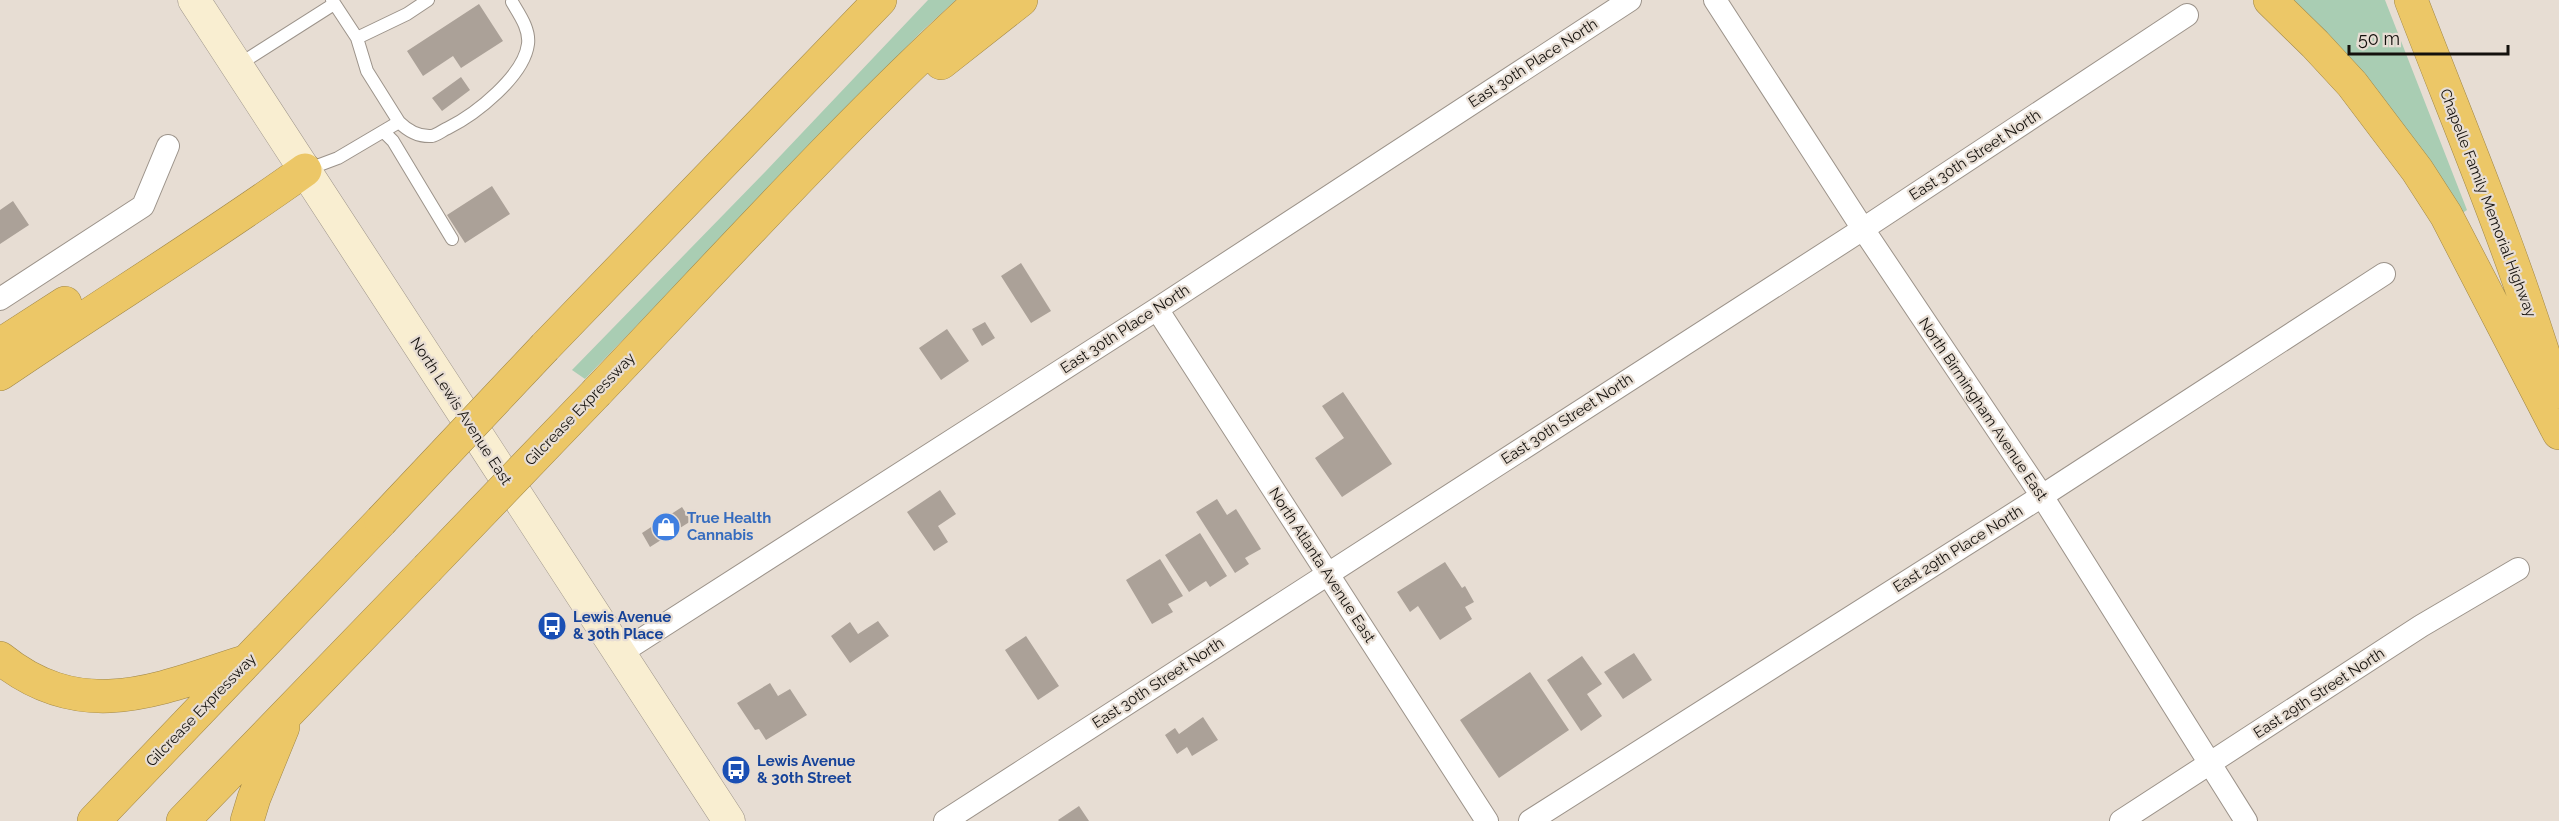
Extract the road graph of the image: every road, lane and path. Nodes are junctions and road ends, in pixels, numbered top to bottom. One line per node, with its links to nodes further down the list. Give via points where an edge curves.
1 (194, 0): 14 (main road, North Lewis Avenue East)
2 (428, 0): 13 (lane)
3 (880, 0): 34 (highway, Gilcrease Expressway, bridge, via 545,346)
4 (981, 0): 18 (highway, Gilcrease Expressway, via 928,48)
5 (1021, 0): 18 (highway)
6 (1630, 0): 24 (street, East 30th Place North)
7 (1715, 0): 20 (street, North Birmingham Avenue East)
8 (2270, 0): 28 (highway, via 2352,84 2417,170 2446,215)
9 (2410, 0): 27 (highway, Chapelle Family Memorial Highway, via 2515,272)
10 (333, 2): 13 (lane); 14 (lane)
11 (512, 2): 15 (lane, via 528,32 528,45 514,73 496,94 467,119 432,136 411,133)
12 (2187, 15): 20 (street, East 30th Street North)
13 (357, 38): 15 (lane, via 367,71)
14 (237, 66): 19 (main road, North Lewis Avenue East)
15 (399, 122): 16 (lane)
16 (384, 132): 19 (lane, via 338,158); 21 (lane)
17 (168, 146): 23 (street, via 143,206)
18 (820, 159): 35 (highway, Gilcrease Expressway, bridge)
19 (305, 170): 25 (highway, via 229,202); 26 (highway); 32 (main road, North Lewis Avenue East)
20 (1863, 229): 29 (street, North Birmingham Avenue East); 31 (street, East 30th Street North)
21 (452, 239)
22 (2384, 274): 29 (street, East 29th Place North)
23 (0, 298)
24 (1157, 309): 31 (street, North Atlanta Avenue East); 32 (street, East 30th Place North)
25 (0, 345)
26 (0, 374)
27 (2559, 408)
28 (2559, 433)
29 (2042, 495): 36 (street, North Birmingham Avenue East); 43 (street, East 29th Place North)
30 (2518, 569): 36 (street, East 29th Street North, via 2421,626)
31 (1328, 573): 41 (street, East 30th Street North); 42 (street, North Atlanta Avenue East)
32 (619, 654): 40 (main road, North Lewis Avenue East)
33 (0, 658): 34 (highway, via 30,679 57,689 112,697 143,694)
34 (249, 661): 37 (highway, Gilcrease Expressway)
35 (290, 710): 38 (highway, Gilcrease Expressway); 39 (highway)
36 (2210, 765): 44 (street, East 29th Street North); 45 (street, North Birmingham Avenue East)
37 (94, 821)
38 (183, 821)
39 (247, 821)
40 (729, 821)
41 (945, 821)
42 (1487, 821)
43 (1530, 821)
44 (2121, 821)
45 (2246, 821)

